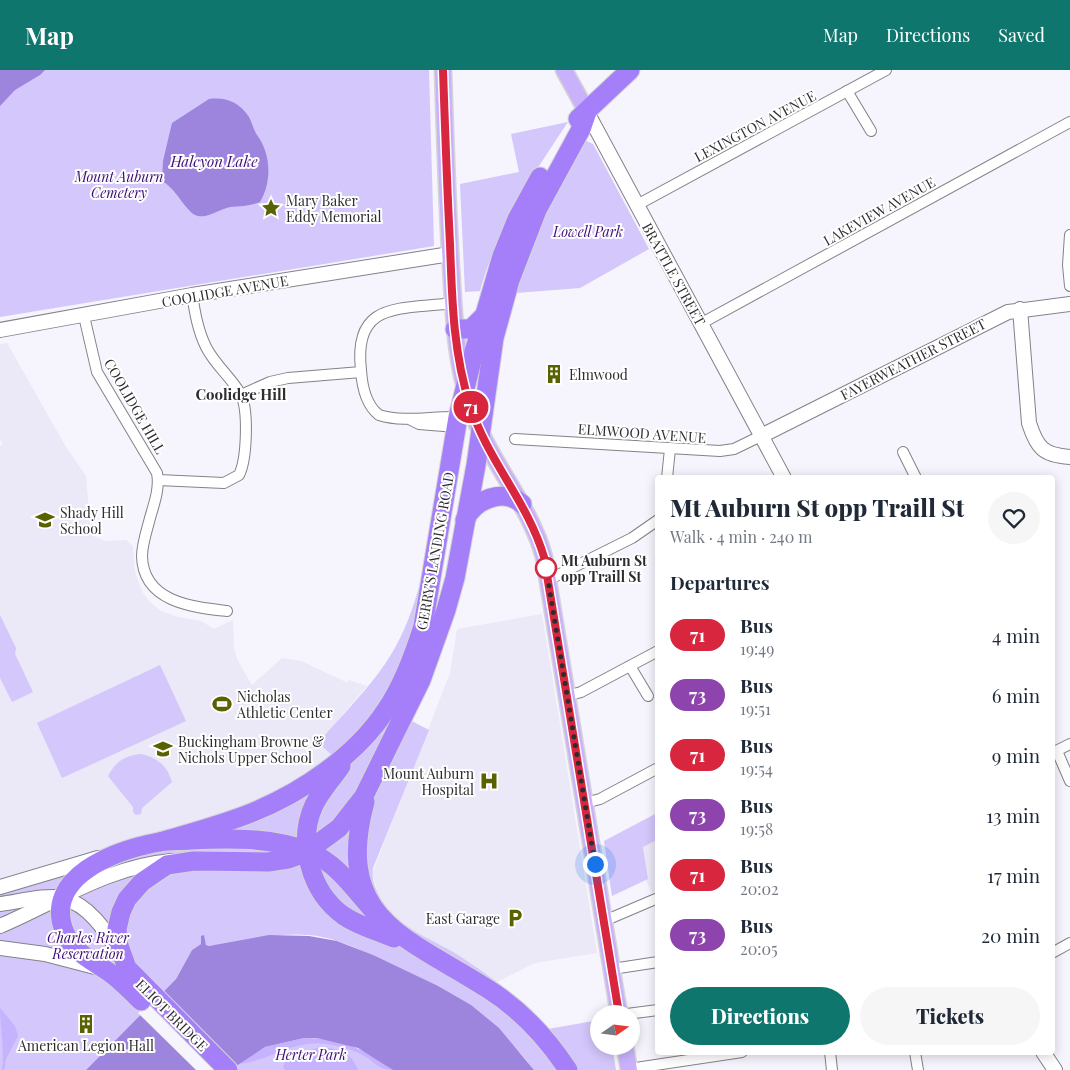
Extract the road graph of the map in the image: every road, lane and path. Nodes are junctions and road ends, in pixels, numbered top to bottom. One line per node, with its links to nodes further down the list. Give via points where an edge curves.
1 (443, 70): 11 (main road)
2 (564, 70): 6 (main road, BRATTLE STREET)
3 (630, 70): 6 (highway, GERRY'S LANDING ROAD)
4 (886, 70): 5 (street, LEXINGTON AVENUE)
5 (847, 91): 8 (street); 9 (street, LEXINGTON AVENUE)
6 (587, 112): 9 (main road, BRATTLE STREET); 18 (highway, GERRY'S LANDING ROAD, via 570,129 524,205 502,256); 26 (highway, GERRY'S LANDING ROAD, via 536,210 510,280 494,338)
7 (1070, 122): 19 (street, LAKEVIEW AVENUE)
8 (871, 130)
9 (637, 206): 19 (main road, BRATTLE STREET)
10 (1070, 235): 12 (street)
11 (450, 254): 13 (main road, COOLIDGE AVENUE); 14 (main road)
12 (1070, 286)
13 (192, 295): 17 (main road, COOLIDGE AVENUE); 24 (street, via 204,344 215,364)
14 (453, 302): 20 (main road); 22 (street, via 374,317 363,333)
15 (1070, 304): 16 (main road, FAYERWEATHER STREET)
16 (1020, 309): 27 (main road, FAYERWEATHER STREET, via 1008,312); 31 (main road, via 1029,424 1034,441 1043,451)
17 (84, 316): 21 (main road, COOLIDGE AVENUE); 35 (street, COOLIDGE HILL, via 97,372 154,467)
18 (484, 317): 20 (highway, via 471,329); 23 (highway, GERRY'S LANDING ROAD)
19 (702, 323): 27 (main road, BRATTLE STREET)
20 (455, 328): 23 (main road)
21 (0, 330)
22 (361, 372): 24 (street, via 288,378); 25 (street, via 368,401 375,412 384,417)
23 (465, 389): 25 (highway, GERRY'S LANDING ROAD); 26 (main road); 41 (highway, via 467,441)
24 (241, 395): 35 (street, via 245,411 244,458 239,475 224,483)
25 (457, 422): 46 (highway, GERRY'S LANDING ROAD, via 430,590 418,641 395,696)
26 (481, 433): 36 (main road); 37 (highway, GERRY'S LANDING ROAD)
27 (762, 435): 29 (street, ELMWOOD AVENUE, via 727,451); 33 (main road, BRATTLE STREET)
28 (515, 439): 29 (street, ELMWOOD AVENUE)
29 (670, 448): 32 (street)
30 (903, 452): 34 (street)
31 (1070, 457)
32 (667, 475)
33 (782, 475)
34 (914, 475)
35 (158, 480): 40 (street, via 143,548 143,564 148,579 162,595 175,602)
36 (522, 504): 37 (highway, via 509,496 487,499 473,508); 39 (main road, via 539,540)
37 (465, 522): 41 (highway, GERRY'S LANDING ROAD, via 451,594)
38 (655, 523): 39 (street, via 632,538)
39 (548, 580): 44 (main road)
40 (227, 611)
41 (433, 651): 52 (highway, GERRY'S LANDING ROAD)
42 (655, 653): 43 (street)
43 (630, 666): 44 (street); 45 (street)
44 (568, 696): 53 (main road)
45 (648, 696)
46 (363, 738): 54 (highway, GERRY'S LANDING ROAD, via 314,778 279,800 237,818); 55 (highway, via 316,800 307,827)
47 (1070, 744): 48 (street)
48 (1055, 752)
49 (1055, 754): 51 (street)
50 (655, 770): 53 (street, via 600,799)
51 (1070, 781)
52 (372, 782): 55 (highway, GERRY'S LANDING ROAD, via 345,822); 63 (highway, via 360,822 357,857 367,895)
53 (585, 803): 62 (main road)
54 (160, 842): 55 (highway, via 244,840); 56 (highway)
55 (308, 851): 57 (highway, GERRY'S LANDING ROAD, via 268,862); 63 (highway, via 336,870); 67 (highway, via 317,884 336,909 350,920)
56 (126, 852): 58 (main road); 59 (highway, via 80,874 68,886)
57 (200, 861): 59 (main road, via 144,865 104,878); 69 (highway, GERRY'S LANDING ROAD, via 164,867 152,873 134,890 119,921)
58 (0, 887)
59 (63, 898): 61 (main road); 64 (main road); 69 (main road, via 96,919); 72 (highway, via 61,917 68,939)
60 (655, 899): 62 (street)
61 (0, 904)
62 (604, 921): 71 (main road)
63 (387, 925): 67 (highway)
64 (0, 926)
65 (1070, 943): 68 (street)
66 (0, 948): 72 (main road, via 45,954)
67 (420, 949): 84 (highway, via 511,1005 538,1031)
68 (1055, 951)
69 (121, 956): 73 (highway, ELIOT BRIDGE)
70 (655, 962): 71 (street)
71 (612, 969): 74 (main road)
72 (105, 970): 73 (highway)
73 (134, 986): 82 (highway, ELIOT BRIDGE); 83 (highway, ELIOT BRIDGE)
74 (618, 1005)
75 (655, 1010): 76 (street)
76 (640, 1012)
77 (626, 1055): 85 (main road)
78 (723, 1055): 85 (street)
79 (830, 1055): 86 (street)
80 (916, 1055): 87 (street)
81 (1045, 1055): 88 (main road)
82 (210, 1070)
83 (228, 1070)
84 (568, 1070)
85 (629, 1070)
86 (832, 1070)
87 (918, 1070)
88 (1055, 1070)

